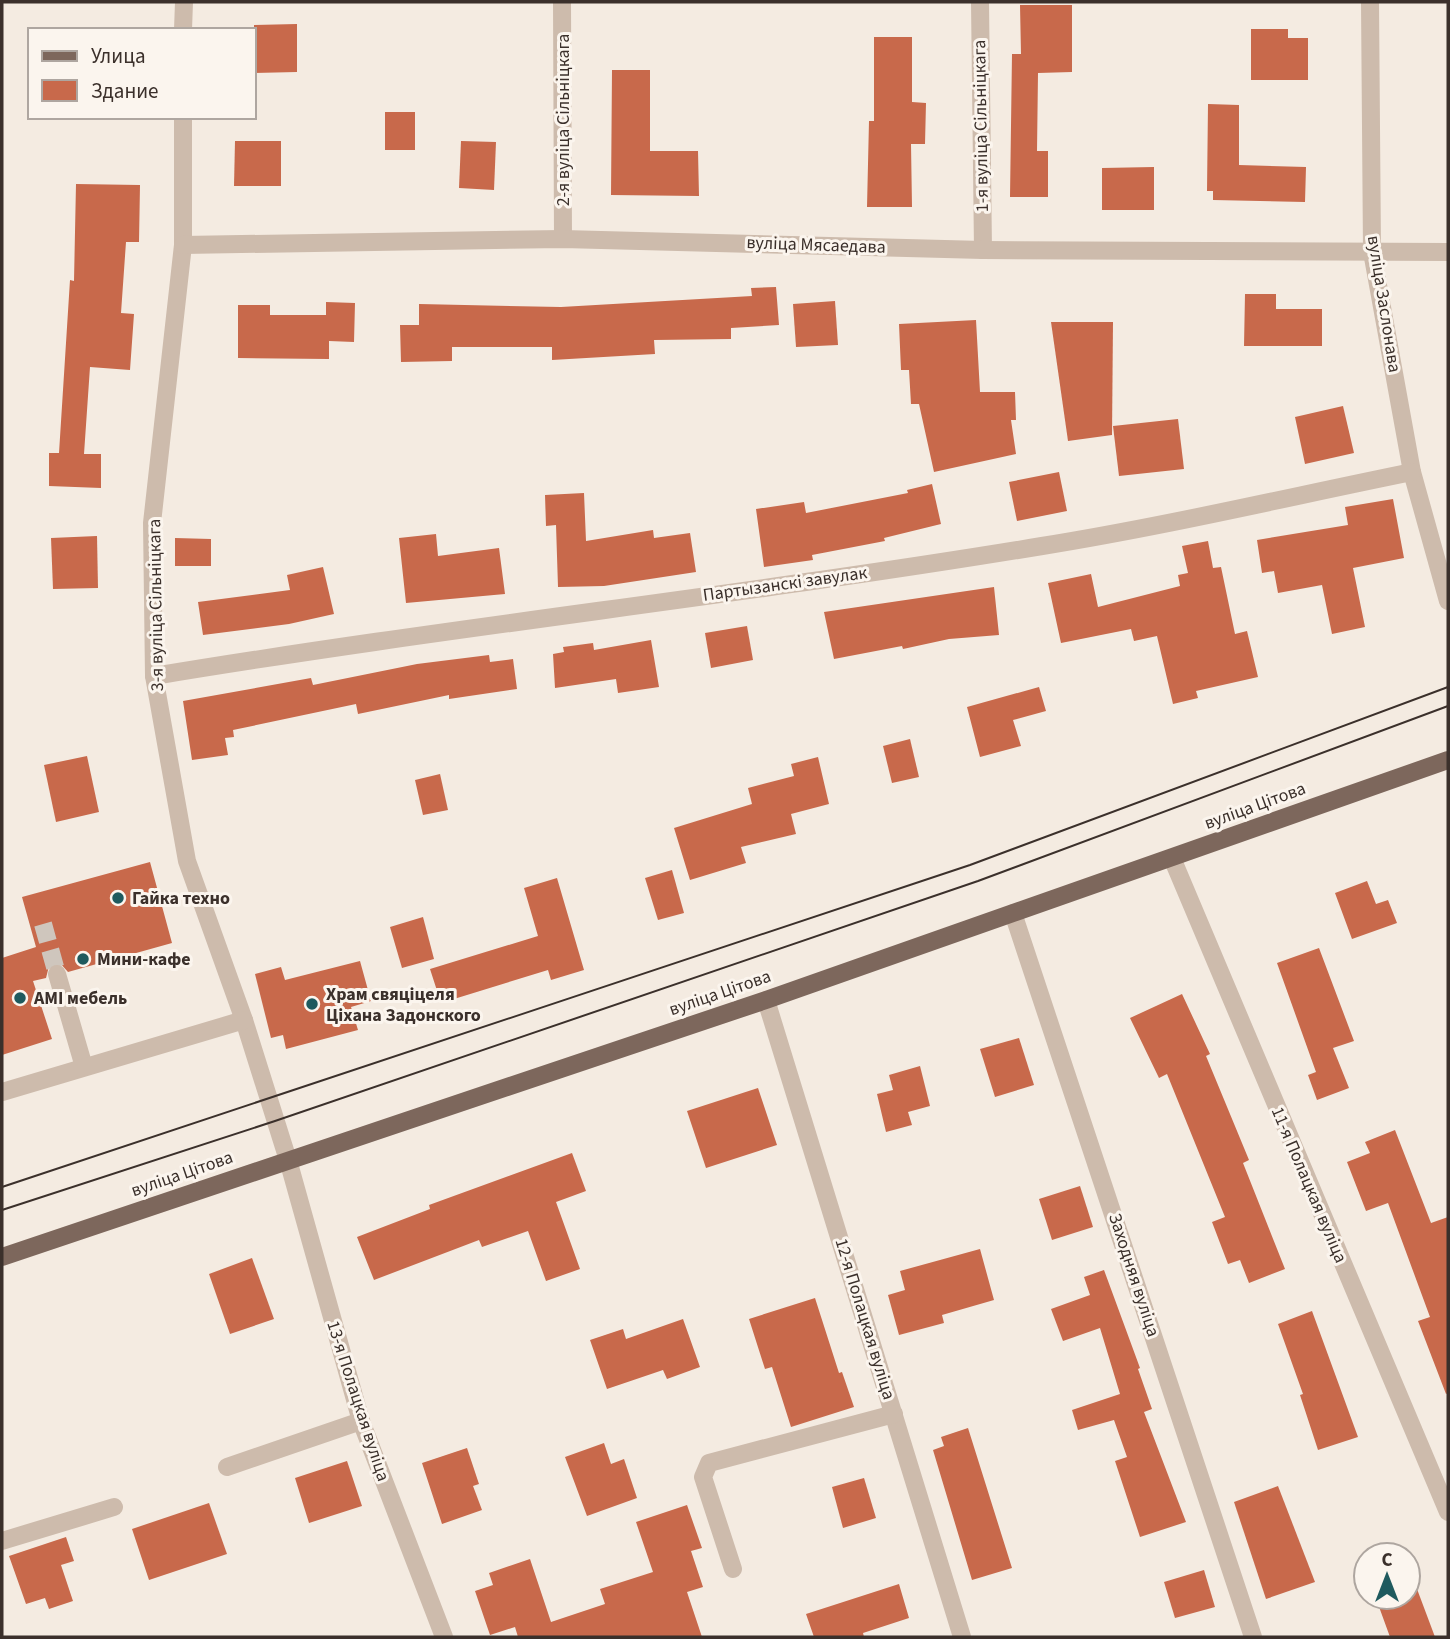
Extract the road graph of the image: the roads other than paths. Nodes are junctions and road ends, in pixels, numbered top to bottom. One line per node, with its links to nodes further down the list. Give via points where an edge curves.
1 (184, 2): 5 (street)
2 (562, 2): 7 (street, 2-я вуліца Сільніцкага)
3 (980, 2): 9 (street, 1-я вуліца Сільніцкага)
4 (1370, 2): 10 (street, вуліца Заслонава)
5 (183, 28)
6 (183, 119): 8 (street, 3-я вуліца Сільніцкага)
7 (563, 239): 8 (street, вуліца Мясаедава); 9 (street, вуліца Мясаедава)
8 (183, 245): 14 (street, 3-я вуліца Сільніцкага, via 152,523)
9 (983, 250): 10 (street, вуліца Мясаедава)
10 (1372, 252): 11 (street, вуліца Мясаедава); 12 (street, вуліца Заслонава)
11 (1448, 252)
12 (1412, 472): 13 (street, вуліца Заслонава); 14 (street, Партызанскі завулак, via 1043,546 359,642)
13 (1448, 601)
14 (154, 676): 20 (street, 3-я вуліца Сільніцкага, via 187,861)
15 (1448, 760): 16 (main road, вуліца Цітова)
16 (1172, 858): 17 (main road, вуліца Цітова); 29 (street, 11-я Полацкая вуліца)
17 (1013, 913): 19 (main road, вуліца Цітова); 34 (street, Заходняя вуліца)
18 (57, 974): 21 (street)
19 (766, 1000): 23 (main road, вуліца Цітова); 25 (street, 12-я Полацкая вуліца)
20 (244, 1020): 21 (street); 23 (street, 3-я вуліца Сільніцкага)
21 (84, 1067): 22 (street)
22 (2, 1092)
23 (288, 1160): 24 (main road, вуліца Цітова); 26 (street, 13-я Полацкая вуліца)
24 (2, 1257)
25 (894, 1414): 31 (street, via 709,1462 704,1477); 33 (street, 12-я Полацкая вуліца)
26 (361, 1421): 27 (street); 32 (street, 13-я Полацкая вуліца)
27 (227, 1467)
28 (114, 1507): 30 (street)
29 (1448, 1512)
30 (2, 1541)
31 (733, 1569)
32 (444, 1637)
33 (962, 1637)
34 (1252, 1637)

